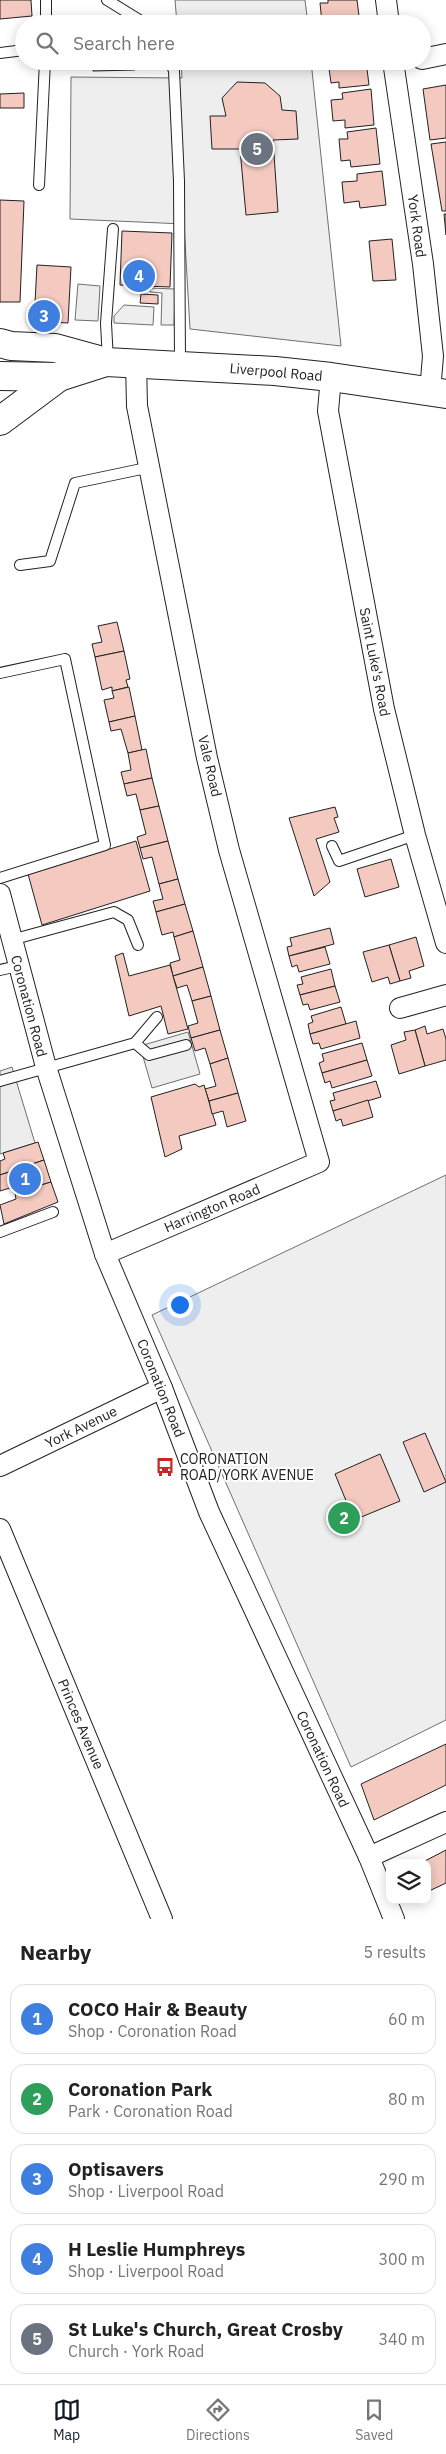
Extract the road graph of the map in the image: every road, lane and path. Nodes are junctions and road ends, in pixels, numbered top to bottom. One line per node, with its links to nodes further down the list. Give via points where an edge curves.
1 (46, 0): 4 (lane)
2 (107, 0): 5 (lane)
3 (386, 0): 6 (street)
4 (46, 15)
5 (131, 15)
6 (388, 15)
7 (15, 51): 8 (lane)
8 (0, 53)
9 (446, 54): 10 (street)
10 (431, 57)
11 (45, 70): 14 (lane)
12 (174, 70): 19 (lane, via 179,181)
13 (400, 70): 23 (street, York Road)
14 (39, 185)
15 (114, 229): 17 (lane, via 106,323)
16 (0, 343): 17 (main road, Liverpool Road, via 55,348)
17 (107, 362): 18 (main road, Liverpool Road); 21 (main road, Liverpool Road)
18 (136, 362): 19 (main road, Liverpool Road); 25 (street, Vale Road, via 137,406)
19 (180, 365): 22 (main road, Liverpool Road)
20 (0, 376): 21 (main road, Liverpool Road)
21 (59, 377): 24 (main road)
22 (331, 377): 23 (main road, Liverpool Road); 28 (street, Saint Luke's Road, via 328,411 336,457 384,709)
23 (438, 393)
24 (0, 421)
25 (151, 467): 26 (lane, via 75,483 50,562); 43 (street, Vale Road, via 218,804)
26 (20, 565)
27 (0, 673): 30 (lane, via 66,659 105,846)
28 (415, 836): 29 (lane, via 339,861); 33 (street, Saint Luke's Road)
29 (332, 846)
30 (0, 878)
31 (0, 894): 32 (street, Coronation Road)
32 (11, 940): 34 (lane, via 114,912 128,920); 35 (street, Coronation Road)
33 (446, 942)
34 (138, 945)
35 (9, 968): 41 (street, Coronation Road)
36 (446, 995): 37 (street)
37 (400, 1008)
38 (157, 1017): 39 (lane)
39 (135, 1043): 40 (lane, via 149,1055); 41 (lane)
40 (186, 1045)
41 (46, 1067): 42 (lane); 46 (street, Coronation Road)
42 (0, 1081)
43 (319, 1162): 46 (street, Harrington Road)
44 (53, 1212): 45 (lane)
45 (0, 1232)
46 (105, 1254): 47 (street, Coronation Road)
47 (162, 1388): 48 (street, York Avenue); 51 (street, Coronation Road, via 209,1512)
48 (0, 1466)
49 (0, 1529): 52 (street, Princes Avenue)
50 (446, 1822): 51 (street)
51 (369, 1857): 53 (street, Coronation Road)
52 (162, 1919)
53 (394, 1919)

